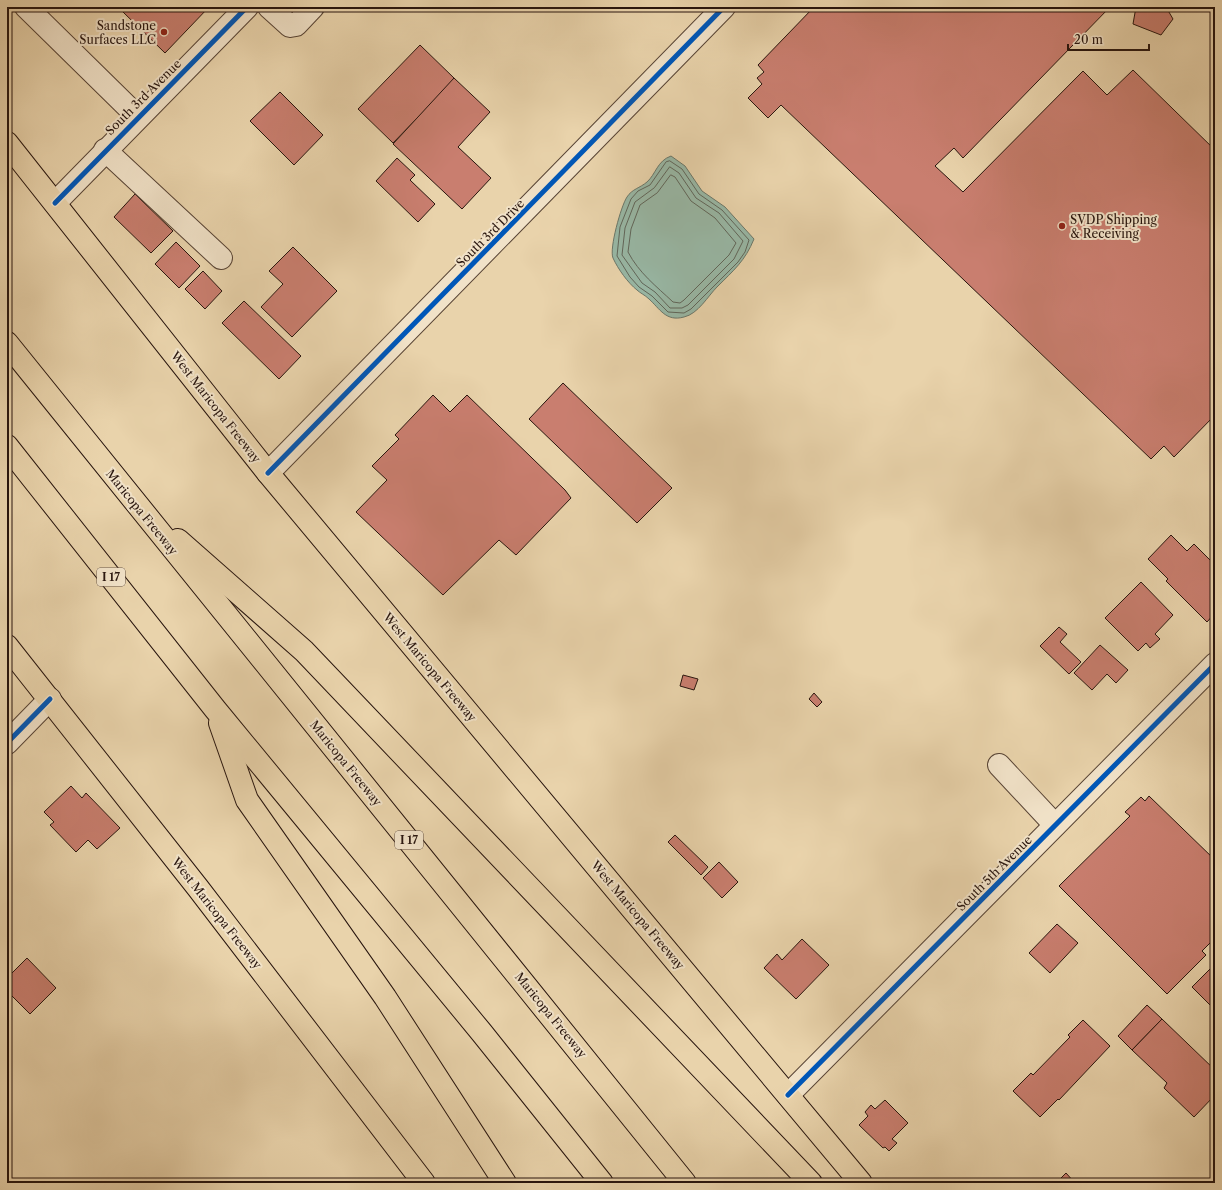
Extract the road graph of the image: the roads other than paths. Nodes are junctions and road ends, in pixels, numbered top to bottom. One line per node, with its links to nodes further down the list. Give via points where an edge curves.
1 (26, 7): 6 (street)
2 (247, 7): 6 (street, South 3rd Avenue)
3 (269, 7): 4 (street, via 290,26 296,24)
4 (313, 7)
5 (724, 7): 13 (street, South 3rd Drive)
6 (138, 117): 8 (street, South 3rd Avenue)
7 (7, 143): 9 (main road, West Maricopa Freeway)
8 (105, 150): 9 (street, South 3rd Avenue); 10 (street)
9 (55, 203): 13 (main road, West Maricopa Freeway)
10 (221, 258)
11 (7, 344): 14 (main road, Maricopa Freeway / I 17)
12 (7, 446): 18 (main road, I 17)
13 (268, 472): 22 (main road, West Maricopa Freeway)
14 (131, 498): 26 (main road, Maricopa Freeway / I 17); 27 (main road, via 304,651)
15 (7, 646): 17 (main road, West Maricopa Freeway)
16 (1215, 664): 21 (street, South 5th Avenue)
17 (50, 699): 19 (street); 23 (main road, West Maricopa Freeway)
18 (215, 709): 24 (main road, via 247,800 385,997); 25 (main road, I 17, via 482,1032)
19 (7, 743)
20 (999, 765): 21 (street)
21 (1055, 825): 22 (street, South 5th Avenue)
22 (788, 1095): 28 (main road, West Maricopa Freeway)
23 (424, 1183)
24 (505, 1183)
25 (602, 1183)
26 (686, 1183)
27 (811, 1183)
28 (861, 1183)

